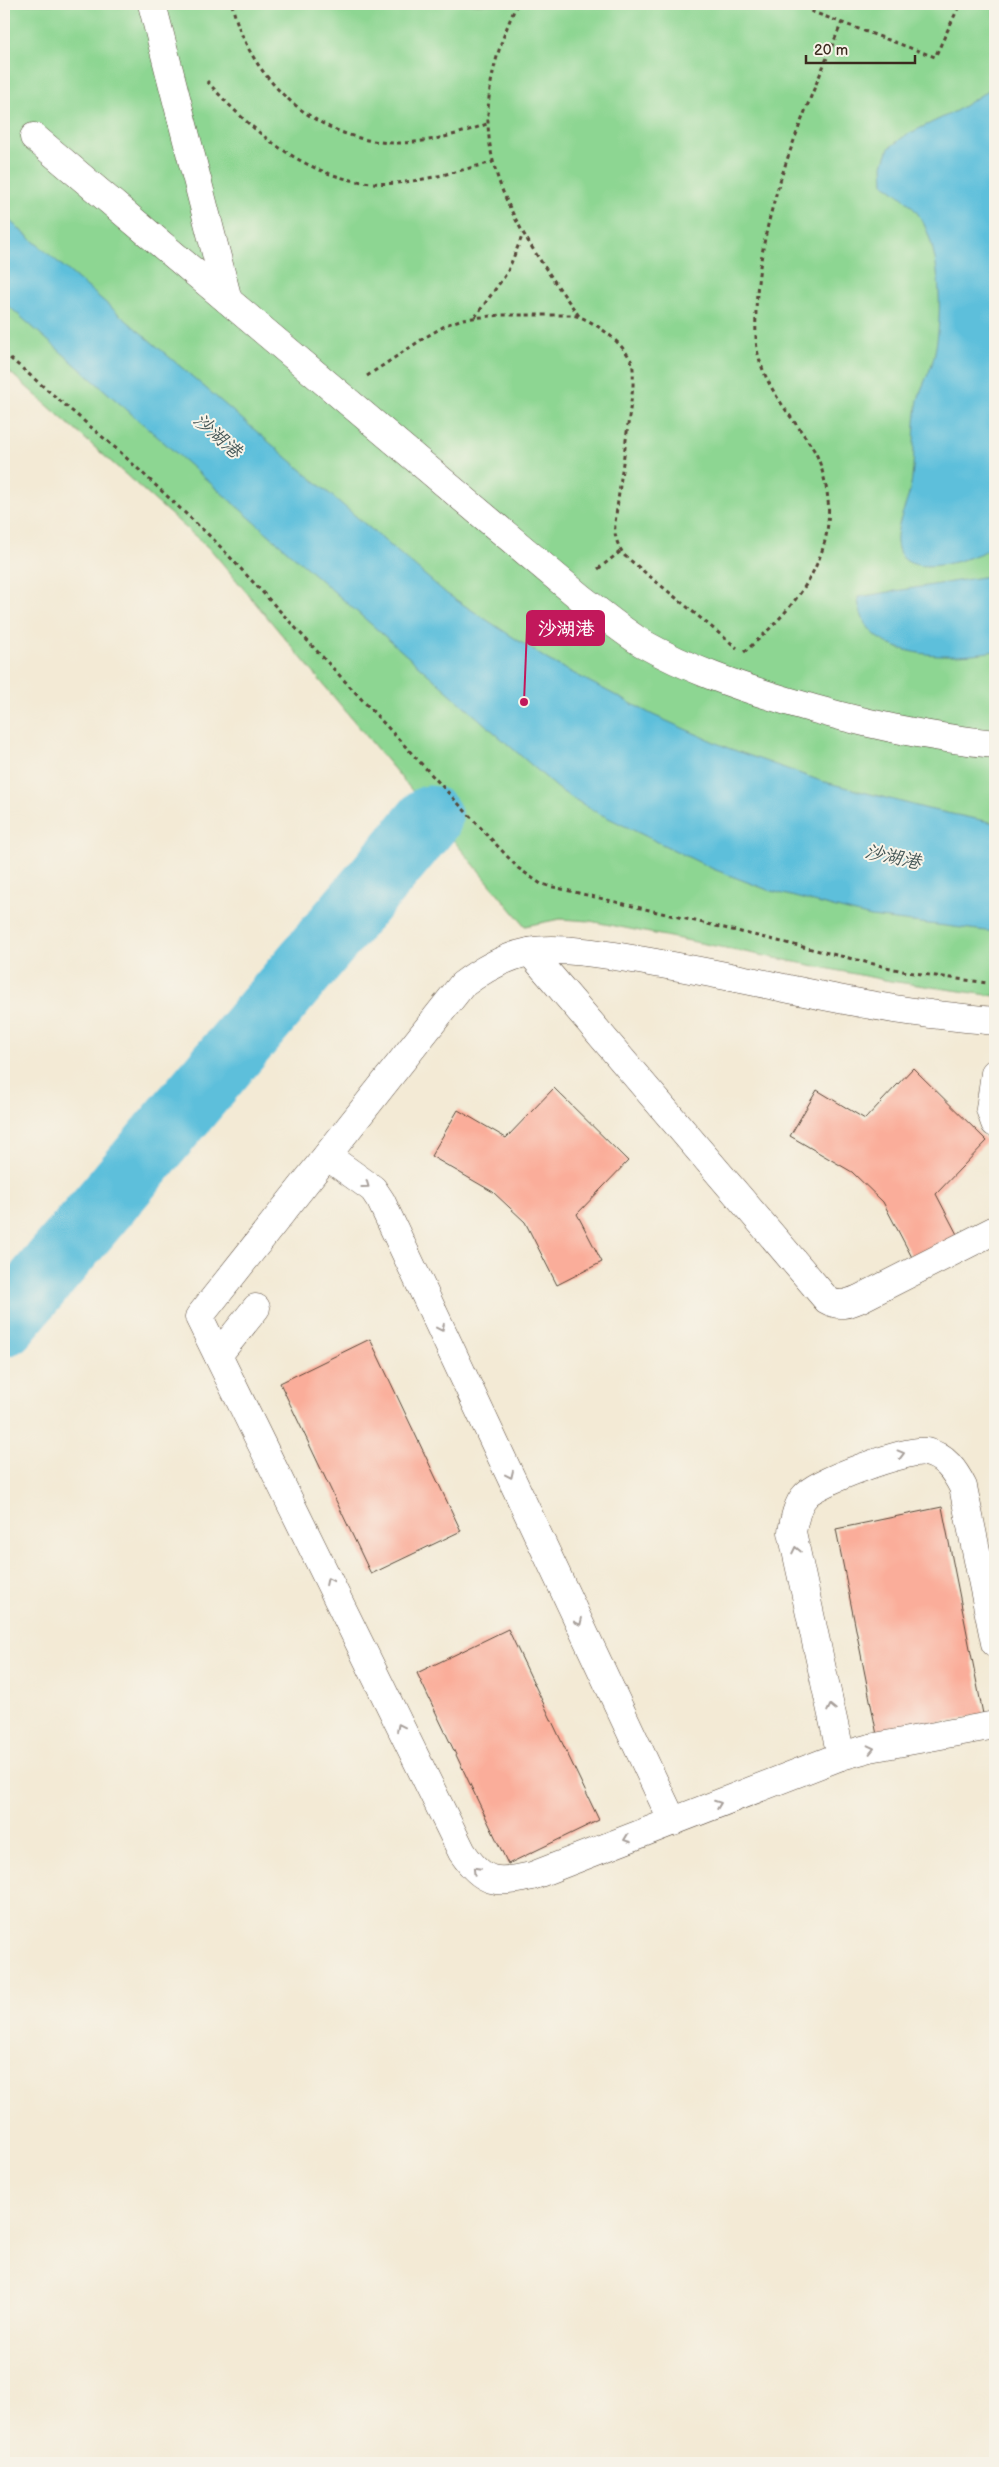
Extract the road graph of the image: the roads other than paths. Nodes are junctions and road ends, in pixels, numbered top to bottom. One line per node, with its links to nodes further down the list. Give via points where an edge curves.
1 (152, 4): 3 (lane)
2 (34, 137): 3 (lane)
3 (228, 300): 4 (lane, via 581,598 640,642 715,678 827,713 933,737)
4 (995, 744)
5 (530, 952): 6 (lane, via 619,957 901,1010); 9 (lane, via 481,971 462,985); 10 (lane, via 827,1300 842,1305 859,1299)
6 (995, 1021)
7 (995, 1073): 8 (lane, via 990,1109)
8 (995, 1123)
9 (327, 1156): 12 (lane, via 199,1317); 16 (lane, one-way to 16, via 373,1190 381,1201)
10 (995, 1230)
11 (256, 1308): 12 (lane)
12 (218, 1355): 16 (lane, one-way to 12, via 511,1881 489,1880 471,1865)
13 (995, 1643): 15 (lane, one-way to 13, via 792,1532 805,1496 820,1485 896,1455 926,1452 942,1459 955,1470 963,1488)
14 (995, 1725): 15 (lane, one-way to 14)
15 (842, 1756): 16 (lane, one-way to 15)
16 (673, 1822)

